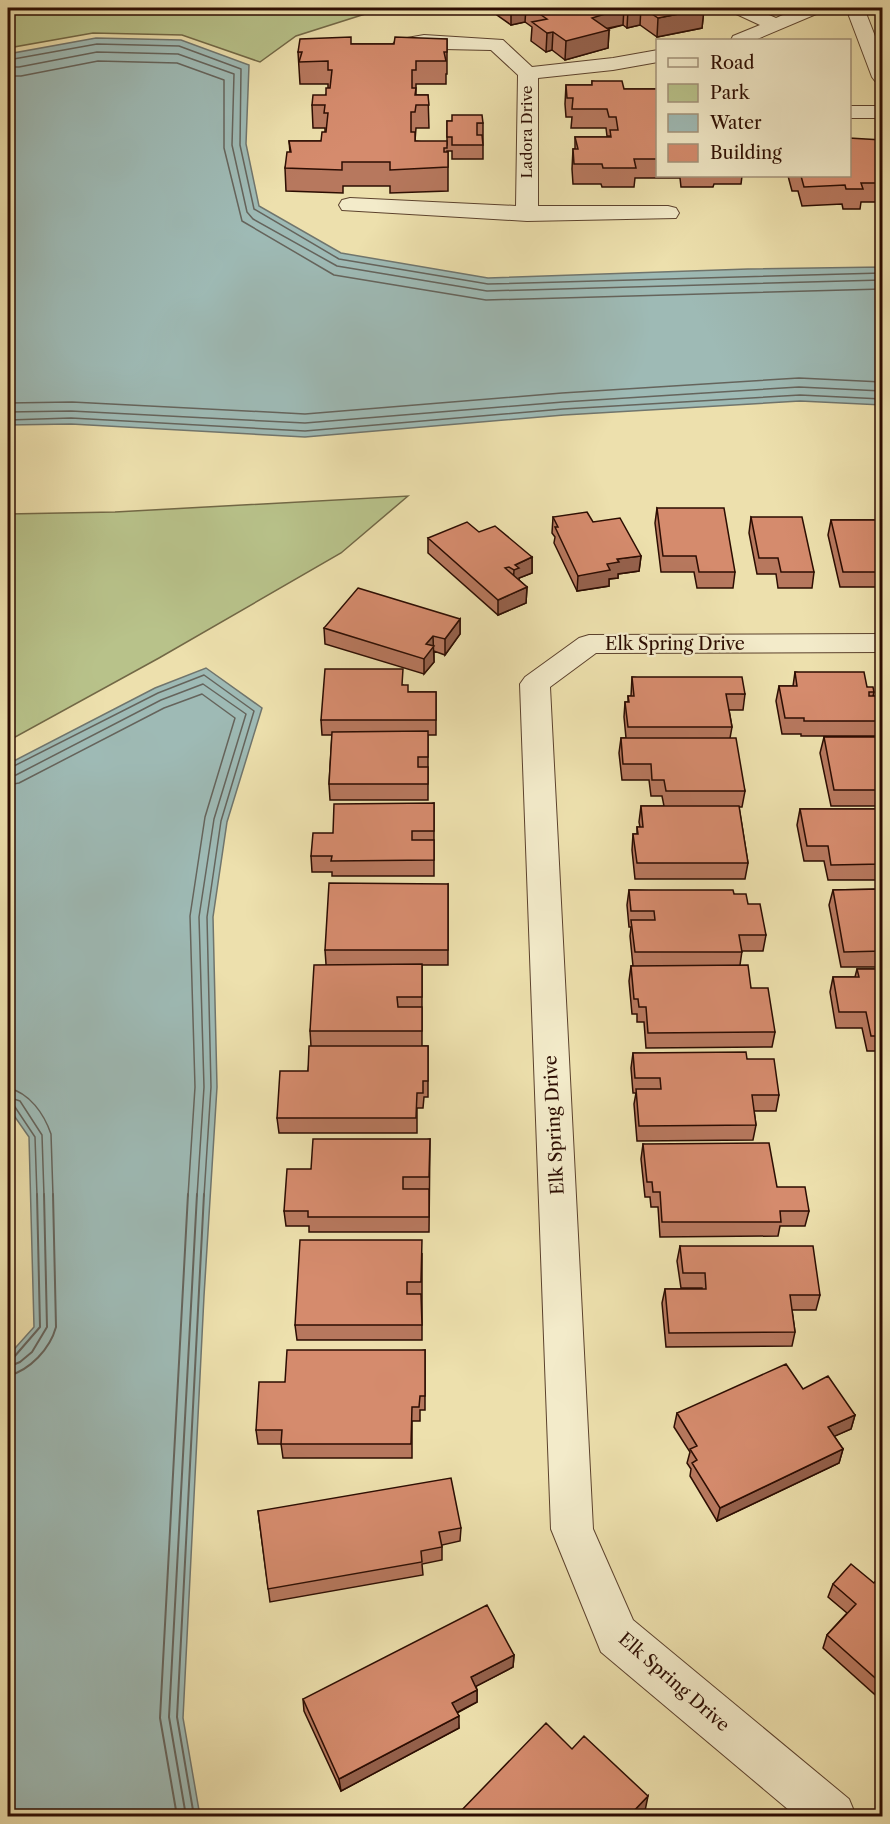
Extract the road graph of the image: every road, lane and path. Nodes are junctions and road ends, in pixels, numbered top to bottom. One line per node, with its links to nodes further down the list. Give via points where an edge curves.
1 (739, 8): 4 (street)
2 (814, 8): 4 (street)
3 (855, 8): 9 (street)
4 (776, 25): 5 (street)
5 (742, 39)
6 (380, 48): 8 (street, via 424,41 496,44)
7 (656, 56): 8 (street, Ladora Drive)
8 (528, 73): 14 (street, Ladora Drive)
9 (882, 75)
10 (851, 112): 11 (street)
11 (882, 112)
12 (350, 205): 14 (street)
13 (668, 213): 14 (street)
14 (527, 214)
15 (882, 644): 16 (street, Elk Spring Drive, via 589,644 535,684 572,1529 617,1636)
16 (832, 1816)

